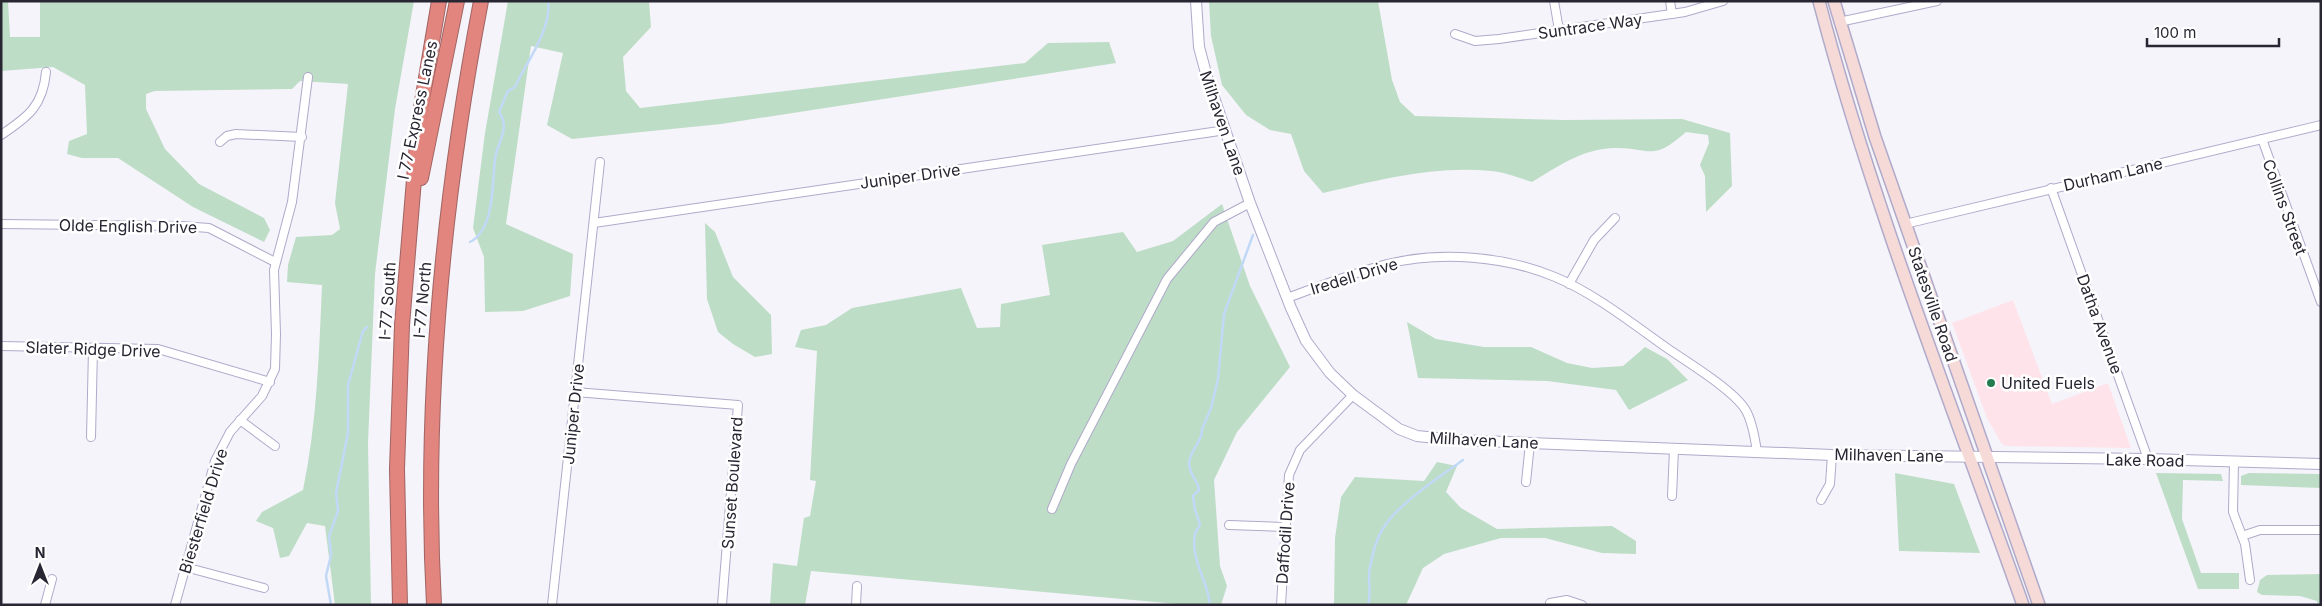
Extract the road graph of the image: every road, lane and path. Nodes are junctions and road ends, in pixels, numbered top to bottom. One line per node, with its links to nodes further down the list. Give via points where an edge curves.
1 (439, 1): 30 (highway, I-77 South, via 419,119)
2 (457, 1): 30 (highway, I 77 Express Lanes)
3 (481, 1): 70 (highway, I-77 North, via 453,166 437,327 431,470)
4 (1196, 1): 18 (street, Milhaven Lane, via 1202,60)
5 (1554, 1): 13 (street)
6 (1670, 1): 11 (street)
7 (1723, 1): 11 (street, Suntrace Way, via 1698,10)
8 (1819, 1): 47 (main road, Statesville Road, via 1856,127)
9 (1834, 1): 12 (main road, Statesville Road)
10 (1937, 1): 12 (street)
11 (1672, 14): 13 (street, Suntrace Way)
12 (1839, 22): 29 (main road, Statesville Road)
13 (1559, 30): 14 (street, Suntrace Way, via 1475,41)
14 (1455, 34)
15 (46, 72): 19 (street, via 38,105)
16 (308, 77): 20 (street, Biesterfield Drive)
17 (2321, 125): 21 (street, Durham Lane)
18 (1226, 130): 25 (street, Milhaven Lane); 27 (street, Juniper Drive)
19 (1, 135)
20 (302, 137): 22 (street, via 236,134); 31 (street, Biesterfield Drive, via 292,202)
21 (2262, 139): 24 (street, Durham Lane); 34 (street, Collins Street)
22 (220, 142)
23 (600, 162): 27 (street, Juniper Drive)
24 (2052, 188): 29 (street, Durham Lane); 49 (street, Datha Avenue)
25 (1250, 204): 33 (street, Milhaven Lane); 55 (street, via 1214,222 1167,279 1071,464)
26 (1615, 218): 32 (street, via 1594,240)
27 (594, 223): 38 (street, Juniper Drive)
28 (1, 224): 31 (street, Olde English Drive, via 209,228)
29 (1905, 224): 48 (main road, Statesville Road)
30 (411, 225): 69 (highway, I-77 South, via 397,432)
31 (276, 262): 37 (street, Biesterfield Drive, via 276,359)
32 (1569, 284): 33 (street, Iredell Drive, via 1544,273 1498,262 1440,258 1389,264); 45 (street, Iredell Drive, via 1740,402 1749,417)
33 (1287, 298): 39 (street, Milhaven Lane, via 1299,328 1317,358)
34 (2321, 302)
35 (1, 346): 36 (street, Slater Ridge Drive)
36 (93, 349): 37 (street, Slater Ridge Drive, via 158,349); 41 (street)
37 (270, 382): 40 (street, Biesterfield Drive)
38 (575, 392): 71 (street, Juniper Drive); 72 (street, Sunset Boulevard, via 738,405)
39 (1353, 395): 42 (street, Milhaven Lane, via 1399,429 1417,436); 57 (street, Daffodil Drive, via 1296,456 1286,488)
40 (240, 420): 43 (street); 60 (street, Biesterfield Drive, via 215,461)
41 (91, 437)
42 (1530, 443): 44 (street, Milhaven Lane); 52 (street)
43 (275, 446)
44 (1674, 449): 45 (street, Milhaven Lane); 53 (street)
45 (1757, 452): 46 (street, Milhaven Lane)
46 (1832, 455): 47 (street, Milhaven Lane); 54 (street, via 1830,484)
47 (1969, 458): 48 (street, Lake Road); 66 (main road, Statesville Road)
48 (1987, 458): 49 (street, Lake Road); 76 (main road, Statesville Road)
49 (2148, 459): 50 (street, Lake Road)
50 (2234, 462): 51 (street, Lake Road); 59 (street, via 2233,512)
51 (2321, 464)
52 (1526, 482)
53 (1672, 496)
54 (1821, 500)
55 (1052, 509)
56 (1229, 525): 57 (street)
57 (1285, 527): 74 (street, Daffodil Drive)
58 (2321, 530): 59 (street, via 2260,530)
59 (2242, 536): 62 (street)
60 (185, 567): 64 (street); 68 (street, Biesterfield Drive)
61 (52, 579): 67 (street)
62 (2250, 580)
63 (857, 586): 73 (street)
64 (264, 588)
65 (1550, 603): 75 (street, via 1567,600)
66 (2022, 604)
67 (45, 605)
68 (175, 605)
69 (400, 605)
70 (434, 605)
71 (552, 605)
72 (722, 605)
73 (856, 605)
74 (1281, 605)
75 (1582, 605)
76 (2039, 605)

